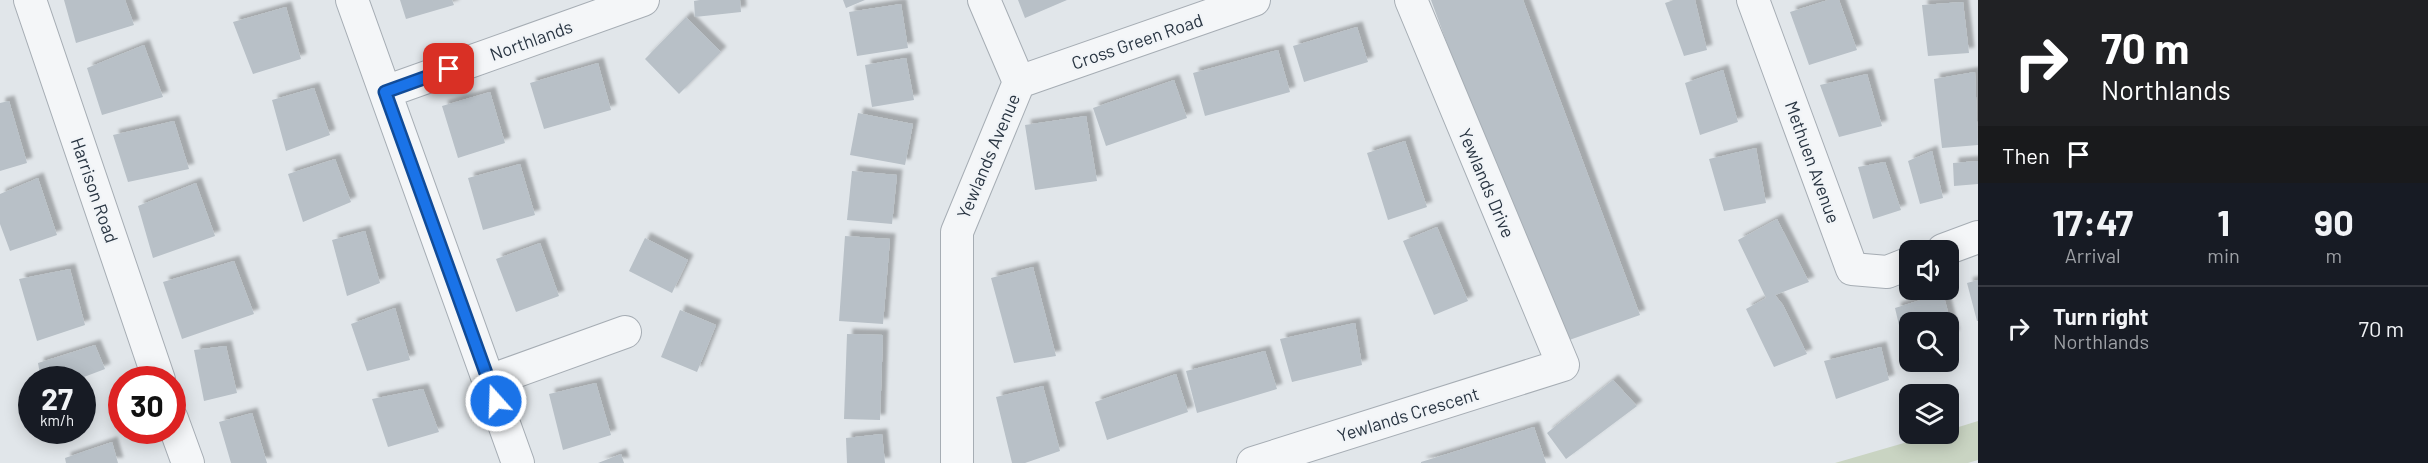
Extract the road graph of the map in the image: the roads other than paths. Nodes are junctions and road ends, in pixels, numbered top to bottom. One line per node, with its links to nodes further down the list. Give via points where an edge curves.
1 (30, 0): 14 (street, Harrison Road)
2 (352, 0): 9 (street)
3 (643, 0): 9 (street, Northlands)
4 (984, 0): 8 (street, Yewlands Avenue)
5 (1254, 0): 8 (street, Cross Green Road)
6 (1411, 0): 15 (street, Yewlands Drive)
7 (1752, 0): 12 (street, Methuen Avenue, via 1852,269 1887,272)
8 (1019, 82): 20 (street, Yewlands Avenue, via 957,232)
9 (385, 92): 16 (street)
10 (1978, 237): 11 (street)
11 (1959, 244)
12 (1899, 268)
13 (625, 332): 16 (street)
14 (154, 366)
15 (1563, 366): 21 (street, Yewlands Crescent)
16 (489, 381): 19 (street)
17 (181, 444): 18 (street)
18 (188, 463)
19 (518, 463)
20 (957, 463)
21 (1253, 463)

